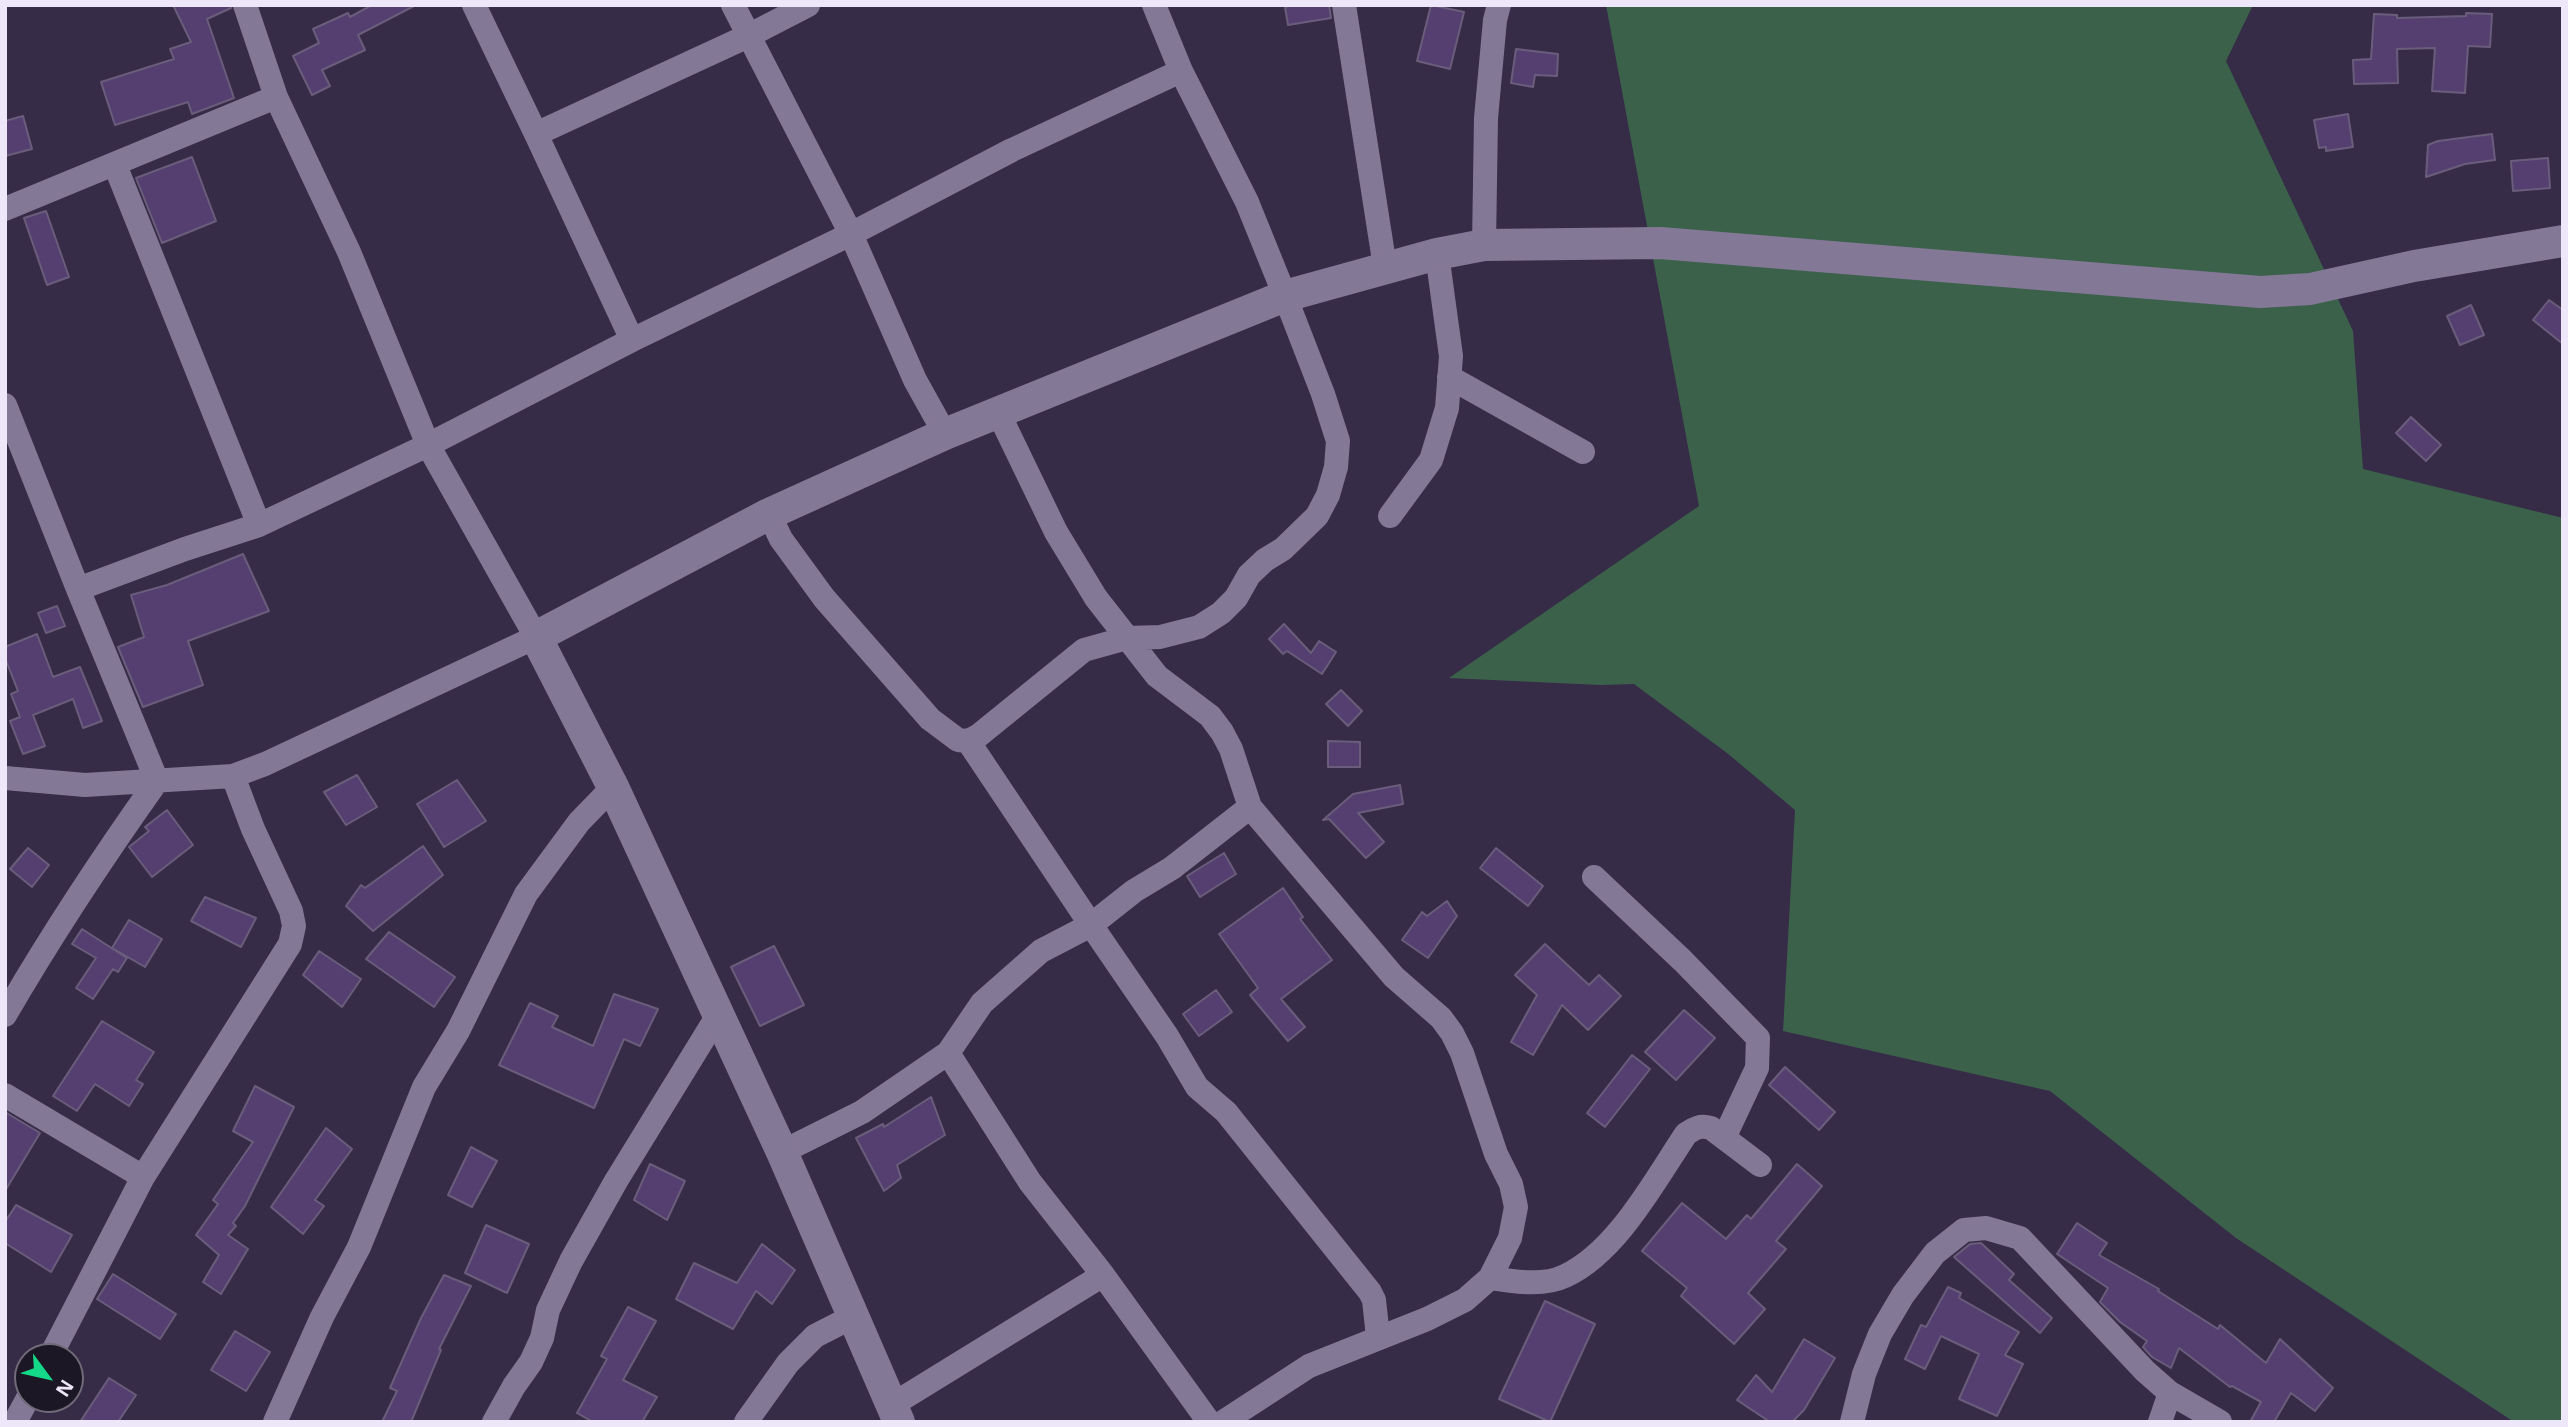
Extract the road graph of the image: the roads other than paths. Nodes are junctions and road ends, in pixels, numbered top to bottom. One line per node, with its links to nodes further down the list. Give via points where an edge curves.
1 (245, 5): 10 (street)
2 (474, 5): 11 (street)
3 (733, 5): 8 (street)
4 (808, 5): 8 (street)
5 (1154, 5): 9 (street)
6 (1344, 5): 18 (street)
7 (1499, 5): 16 (street, via 1486,118)
8 (748, 36): 11 (street); 14 (street)
9 (1181, 71): 14 (street, via 1012,150); 19 (street, via 1247,202)
10 (276, 97): 12 (street); 25 (street, via 349,253)
11 (536, 134): 20 (street)
12 (115, 165): 13 (street); 29 (street)
13 (5, 209)
14 (851, 234): 20 (street); 24 (street, via 915,380)
15 (2563, 241): 16 (street, via 2310,289 2260,292 1660,243)
16 (1484, 245): 17 (street)
17 (1437, 254): 18 (street); 21 (street)
18 (1385, 267): 19 (street)
19 (1285, 296): 23 (street); 32 (street, via 1338,441 1328,495 1317,516 1249,575 1221,613 1199,627 1160,637)
20 (632, 340): 25 (street)
21 (1450, 377): 26 (street); 28 (street, via 1447,408 1431,460)
22 (5, 405): 30 (street)
23 (998, 412): 24 (street); 32 (street, via 1056,532)
24 (945, 435): 27 (street)
25 (428, 445): 29 (street); 31 (street)
26 (1583, 452)
27 (769, 514): 31 (street); 33 (street, via 780,539 824,598 930,719 958,740)
28 (1390, 516)
29 (259, 525): 30 (street)
30 (78, 589): 36 (street)
31 (536, 637): 34 (street); 37 (street)
32 (1128, 638): 33 (street, via 1084,650); 38 (street, via 1157,676 1210,716 1222,732)
33 (968, 741): 40 (street)
34 (233, 776): 36 (street); 48 (street, via 291,911 290,944)
35 (5, 778): 36 (street, via 85,785)
36 (157, 781): 41 (street, via 108,849)
37 (613, 787): 42 (street); 57 (street, via 579,822 526,894 458,1031 424,1087 359,1247)
38 (1250, 807): 40 (street); 50 (street, via 1394,978 1452,1033 1516,1207 1510,1238)
39 (1594, 877): 45 (street, via 1758,1038 1757,1068)
40 (1091, 925): 43 (street, via 1041,951 982,1003); 52 (street, via 1167,1035 1196,1087 1226,1112 1370,1292)
41 (5, 1015)
42 (718, 1015): 46 (street); 58 (street, via 571,1261 531,1362)
43 (948, 1053): 46 (street, via 862,1112); 49 (street, via 1030,1182)
44 (5, 1095): 48 (street)
45 (1724, 1138): 47 (street); 50 (street, via 1703,1126 1686,1134 1626,1222 1583,1265 1563,1277 1535,1283)
46 (782, 1152): 51 (street)
47 (1760, 1165)
48 (143, 1177): 53 (street)
49 (1103, 1275): 55 (street); 60 (street)
50 (1490, 1278): 52 (street, via 1465,1300)
51 (854, 1316): 55 (street); 59 (street, via 815,1336 788,1363)
52 (1378, 1337): 61 (street, via 1309,1366)
53 (57, 1343)
54 (2170, 1393): 56 (street, via 2020,1238 1986,1228 1964,1230 1935,1253 1903,1295 1864,1374); 62 (street); 63 (street)
55 (896, 1413)
56 (1857, 1420)
57 (275, 1422)
58 (494, 1422)
59 (746, 1422)
60 (1209, 1422)
61 (1223, 1422)
62 (2160, 1422)
63 (2220, 1422)

